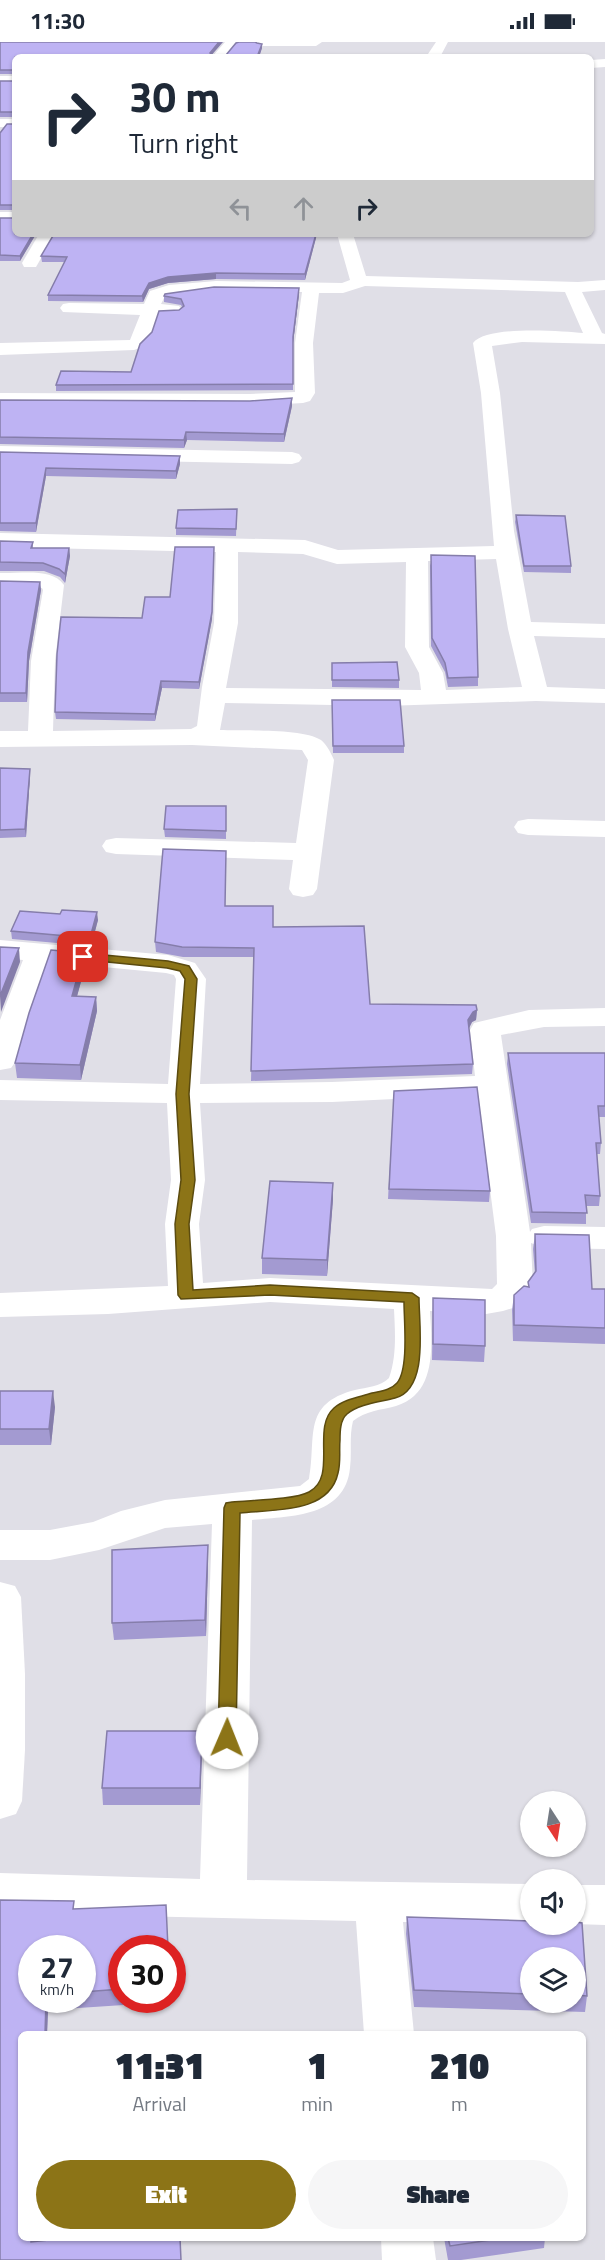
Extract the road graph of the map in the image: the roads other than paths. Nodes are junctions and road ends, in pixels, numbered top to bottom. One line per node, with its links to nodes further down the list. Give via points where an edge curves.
1 (238, 42): 4 (street, via 231,43)
2 (258, 42): 3 (street)
3 (316, 42)
4 (222, 54)
5 (45, 237): 7 (street)
6 (346, 237): 8 (street)
7 (30, 263)
8 (358, 281): 10 (street); 13 (street, via 343,288)
9 (605, 285): 10 (street)
10 (578, 287): 19 (street, via 573,290 575,297)
11 (144, 288): 12 (street)
12 (177, 288): 13 (street); 15 (street, via 156,295)
13 (311, 288): 18 (street)
14 (69, 308): 15 (street)
15 (152, 309): 16 (street); 20 (street, via 140,341 134,345)
16 (186, 310)
17 (287, 310): 18 (street)
18 (310, 311): 21 (street, via 304,343 303,398)
19 (600, 338): 26 (street, via 498,338 482,343 494,411)
20 (0, 349)
21 (0, 399)
22 (0, 452): 23 (street)
23 (292, 458)
24 (0, 540): 25 (street)
25 (227, 545): 27 (street, via 305,547 337,557); 32 (street, via 226,623)
26 (506, 552): 27 (street); 29 (street)
27 (417, 556): 34 (street, via 417,647 431,673)
28 (0, 579): 37 (street, via 48,581 53,585)
29 (520, 629): 30 (street); 31 (street)
30 (605, 631)
31 (536, 694): 33 (street); 34 (street)
32 (213, 695): 34 (street); 35 (street, via 210,726 206,733)
33 (605, 696)
34 (435, 698)
35 (192, 737): 37 (street); 41 (street, via 298,741 316,747 321,760)
36 (0, 739): 37 (street)
37 (40, 739)
38 (528, 826): 39 (street)
39 (605, 829)
40 (116, 846): 41 (street)
41 (307, 852): 42 (street)
42 (303, 889)
43 (0, 949): 44 (street)
44 (40, 953): 46 (street); 49 (street, via 168,964 185,969 191,979)
45 (605, 1017): 47 (street, via 506,1022 485,1030)
46 (0, 1061)
47 (491, 1085): 49 (street); 50 (street)
48 (0, 1090): 49 (street)
49 (183, 1094): 52 (street, via 188,1180 182,1224)
50 (513, 1236): 51 (street); 53 (street, via 514,1287 503,1299 486,1302)
51 (605, 1238)
52 (186, 1295): 53 (street, via 270,1290); 54 (street)
53 (412, 1298): 55 (street, via 411,1370 405,1385 395,1393 339,1412 333,1428 325,1488 315,1496 297,1501)
54 (0, 1305)
55 (232, 1508): 56 (street, via 165,1514 50,1545); 60 (street)
56 (0, 1545)
57 (0, 1597): 58 (street, via 5,1668)
58 (0, 1801)
59 (0, 1893): 60 (street)
60 (223, 1899): 61 (street)
61 (378, 1902): 62 (street); 65 (street)
62 (520, 1904)
63 (586, 1905): 64 (street)
64 (605, 1905)
65 (389, 2031)
66 (407, 2241): 67 (street)
67 (409, 2260)

